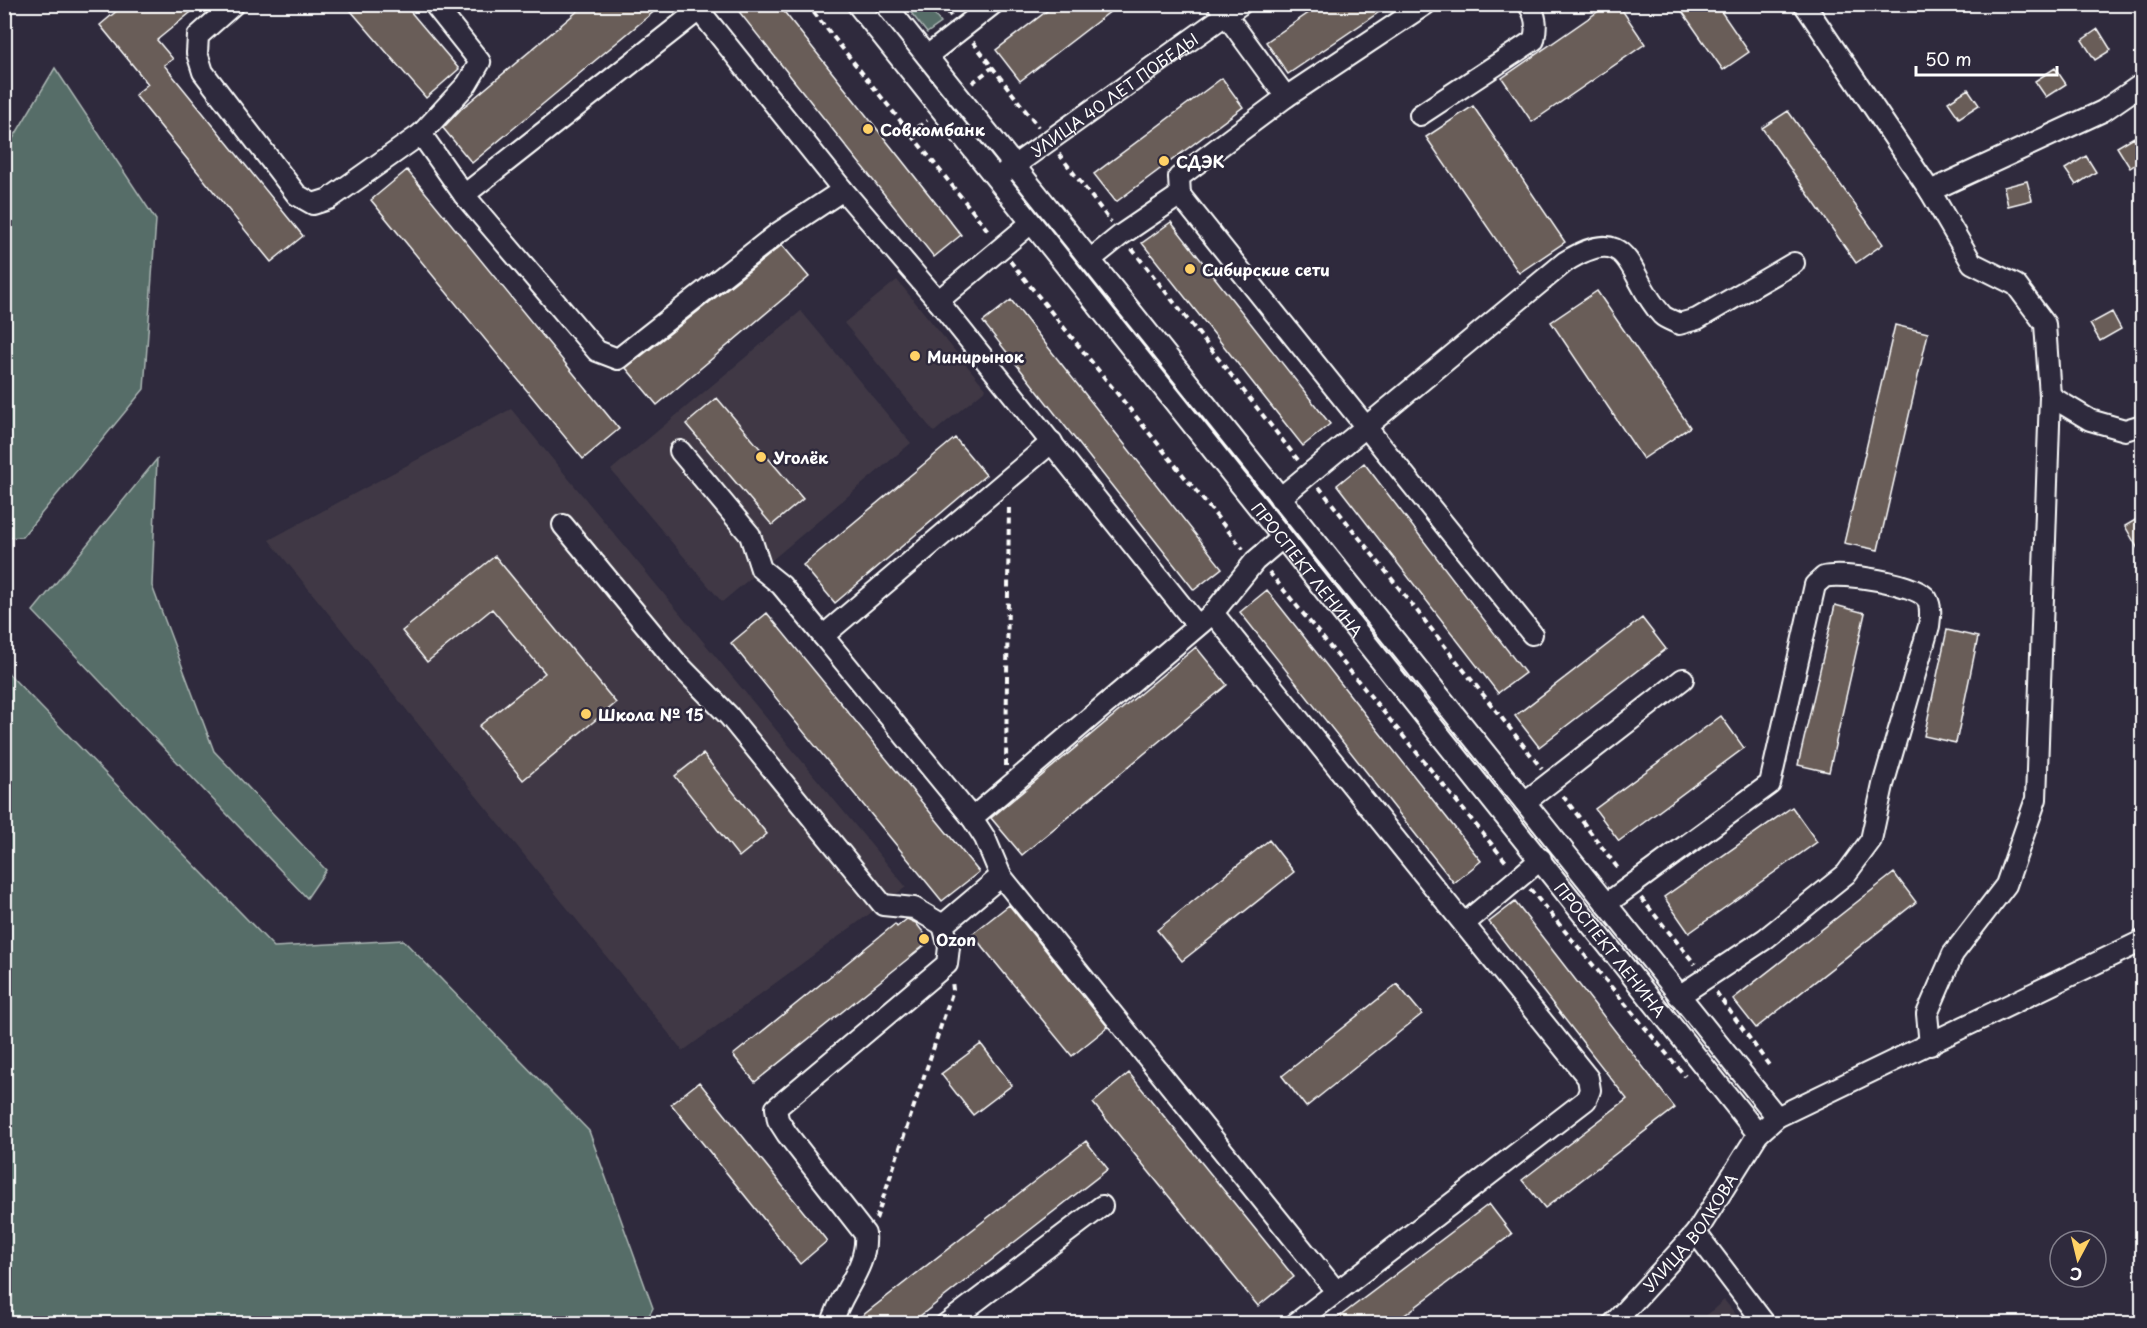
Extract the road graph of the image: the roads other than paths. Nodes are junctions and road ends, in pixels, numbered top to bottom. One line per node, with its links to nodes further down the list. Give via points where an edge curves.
1 (234, 4): 15 (street, via 198,36 197,52 203,72 297,195 313,204 329,199)
2 (434, 4): 15 (street, via 480,62 467,84)
3 (857, 4): 17 (street, ПРОСПЕКТ ЛЕНИНА)
4 (885, 4): 11 (street, ПРОСПЕКТ ЛЕНИНА)
5 (993, 4): 11 (street)
6 (1426, 4): 13 (street)
7 (1804, 4): 19 (street)
8 (700, 7): 18 (street); 20 (street)
9 (1535, 7): 14 (street, via 1534,40)
10 (1228, 8): 13 (street); 16 (street, УЛИЦА 40 ЛЕТ ПОБЕДЫ)
11 (927, 56): 16 (street, ПРОСПЕКТ ЛЕНИНА)
12 (2142, 84): 19 (street, via 2103,111)
13 (1286, 97): 21 (street, via 1179,177)
14 (1420, 115)
15 (421, 134): 20 (street)
16 (1015, 165): 17 (street, УЛИЦА 40 ЛЕТ ПОБЕДЫ); 23 (street, ПРОСПЕКТ ЛЕНИНА)
17 (996, 178): 22 (street, ПРОСПЕКТ ЛЕНИНА)
18 (843, 190): 20 (street, via 778,232 618,359 597,351); 25 (street)
19 (1930, 191): 26 (street, via 1972,262 2016,285 2045,324)
20 (464, 195)
21 (1180, 195): 23 (street); 28 (street)
22 (1031, 223): 25 (street); 33 (street, ПРОСПЕКТ ЛЕНИНА)
23 (1090, 260): 31 (street, ПРОСПЕКТ ЛЕНИНА)
24 (1794, 263): 28 (street, via 1697,319 1679,324 1663,316 1621,251 1605,245 1586,249 1565,262)
25 (938, 301): 29 (street)
26 (2050, 396): 27 (street, via 2091,420 2125,430); 47 (street, via 2036,799 2006,885 1953,954 1944,974 1927,1014)
27 (2142, 425)
28 (1366, 427): 31 (street); 35 (street)
29 (1052, 442): 34 (street); 36 (street)
30 (680, 451): 36 (street, via 750,535 761,569 781,585)
31 (1280, 498): 38 (street, ПРОСПЕКТ ЛЕНИНА)
32 (563, 525): 44 (street, via 677,663 729,716 883,905 914,908)
33 (1282, 538): 34 (street, via 1255,561); 40 (street, ПРОСПЕКТ ЛЕНИНА)
34 (1205, 619): 39 (street); 43 (street)
35 (1532, 634)
36 (823, 636): 39 (street)
37 (1683, 679): 38 (street)
38 (1525, 802): 42 (street, ПРОСПЕКТ ЛЕНИНА)
39 (972, 819): 41 (street, via 985,838)
40 (1541, 859): 43 (street); 49 (street, ПРОСПЕКТ ЛЕНИНА)
41 (1000, 876): 44 (street); 52 (street)
42 (1606, 904): 46 (street, ПРОСПЕКТ ЛЕНИНА); 46 (street, via 1770,784 1815,585 1824,577 1851,576 1910,588 1927,599 1931,609 1927,635 1871,840 1846,874 1764,939)
43 (1465, 923): 52 (street, via 1588,1078 1590,1090 1586,1100)
44 (943, 925): 53 (street, via 949,947 946,964 776,1108 787,1134 864,1234 863,1261)
45 (2142, 941): 47 (street, УЛИЦА ВОЛКОВА)
46 (1679, 996): 48 (street, ПРОСПЕКТ ЛЕНИНА)
47 (1930, 1045): 48 (street, УЛИЦА ВОЛКОВА)
48 (1777, 1118): 49 (street, УЛИЦА ВОЛКОВА)
49 (1758, 1134): 51 (street, УЛИЦА ВОЛКОВА)
50 (1102, 1206): 54 (street)
51 (1696, 1233): 56 (street, УЛИЦА ВОЛКОВА); 57 (street)
52 (1336, 1291): 55 (street)
53 (832, 1323)
54 (946, 1323)
55 (1295, 1323)
56 (1613, 1323)
57 (1765, 1323)

